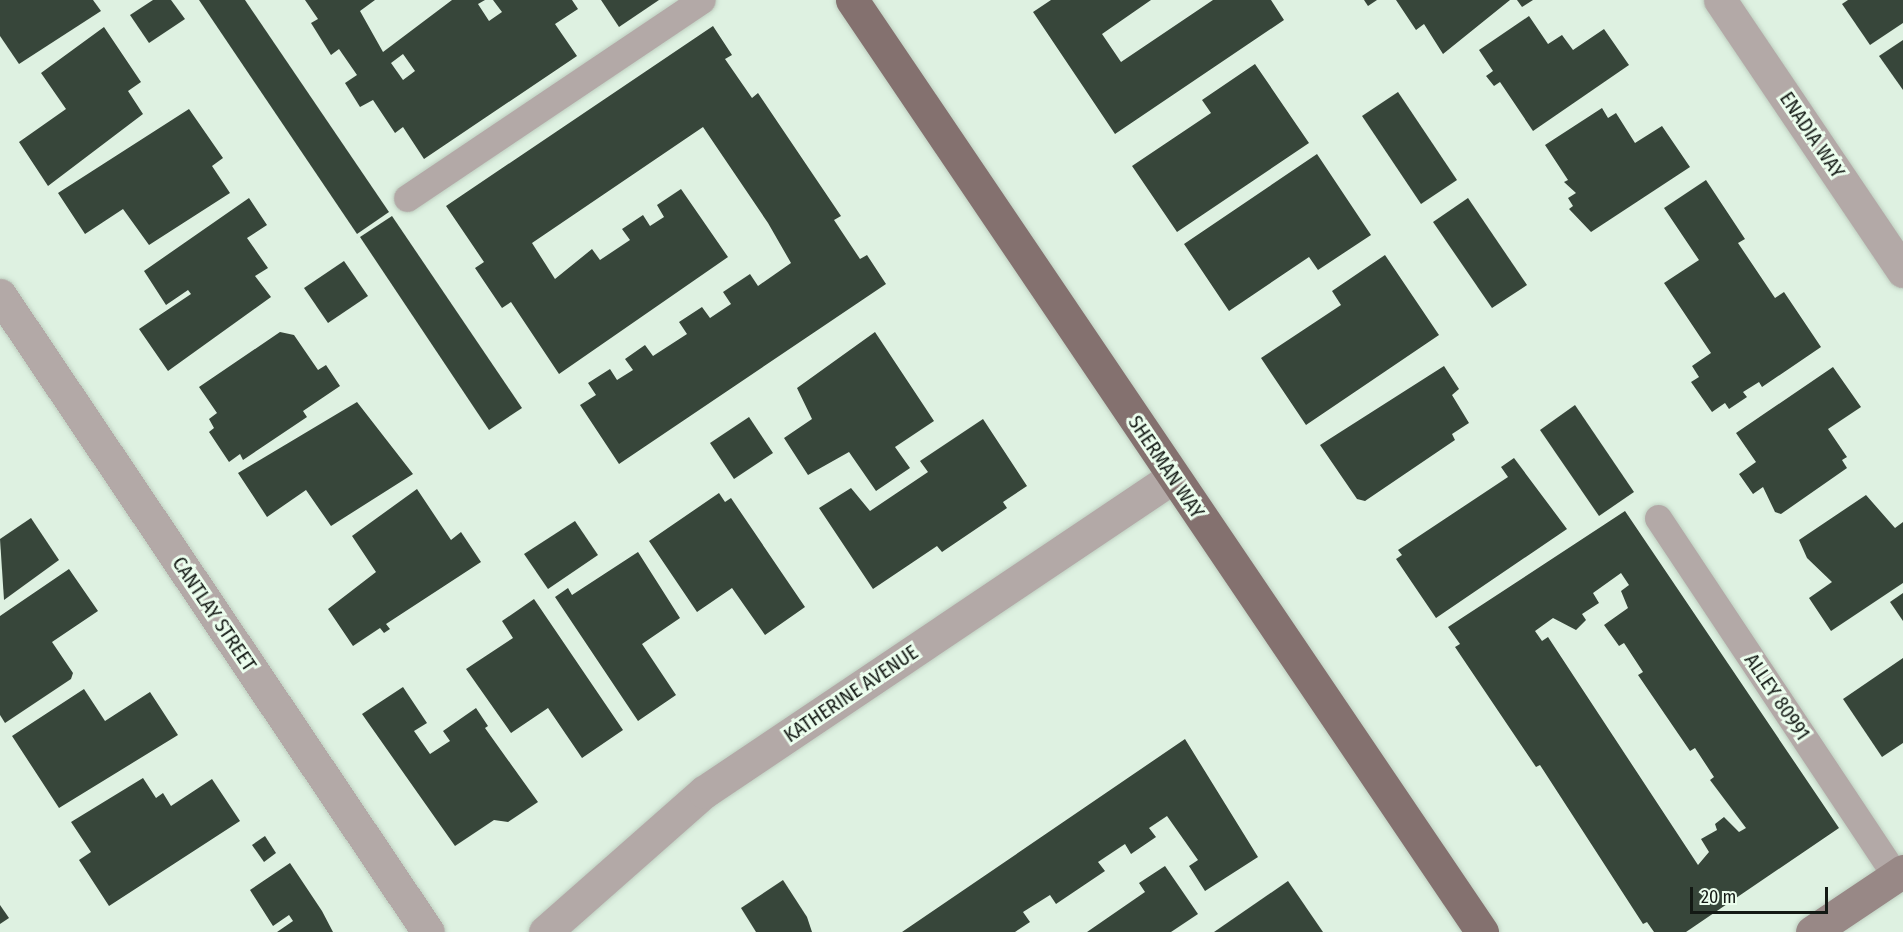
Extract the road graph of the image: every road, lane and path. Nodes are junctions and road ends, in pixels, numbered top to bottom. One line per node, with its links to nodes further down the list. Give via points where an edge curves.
1 (702, 0): 4 (lane)
2 (852, 0): 7 (main road, SHERMAN WAY)
3 (1720, 0): 5 (street, ENADIA WAY)
4 (407, 198)
5 (1903, 271)
6 (0, 295): 10 (street, CANTLAY STREET)
7 (1173, 477): 11 (street, KATHERINE AVENUE, via 705,792); 12 (main road, SHERMAN WAY)
8 (1658, 518): 9 (lane, ALLEY 80991)
9 (1900, 874): 13 (street)
10 (428, 932)
11 (545, 932)
12 (1482, 932)
13 (1812, 932)

